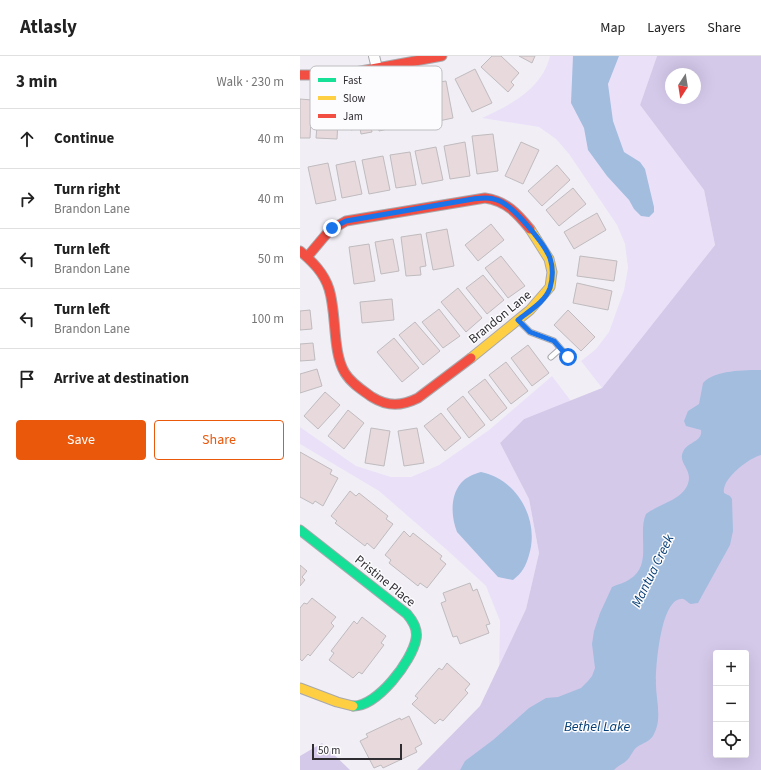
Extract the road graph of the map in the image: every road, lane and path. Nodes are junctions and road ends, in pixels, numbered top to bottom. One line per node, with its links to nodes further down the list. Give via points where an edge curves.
1 (374, 56): 3 (street)
2 (442, 56): 4 (street)
3 (376, 66)
4 (388, 66)
5 (300, 75): 6 (street)
6 (310, 75)
7 (304, 254): 8 (street, Brandon Lane, via 321,271 332,296 342,369 352,382 380,403 397,405 413,401); 8 (street, Brandon Lane, via 329,231 346,221 473,199 497,199 516,212 546,251 552,268 551,283 546,295)
8 (518, 320): 9 (lane, via 526,329 550,338)
9 (560, 349): 10 (lane); 11 (lane)
10 (551, 357)
11 (568, 357)
12 (300, 530): 13 (street, Pristine Place, via 407,614 412,620 416,634 413,650 407,660 379,694 367,703 358,706 347,705)
13 (300, 688)

